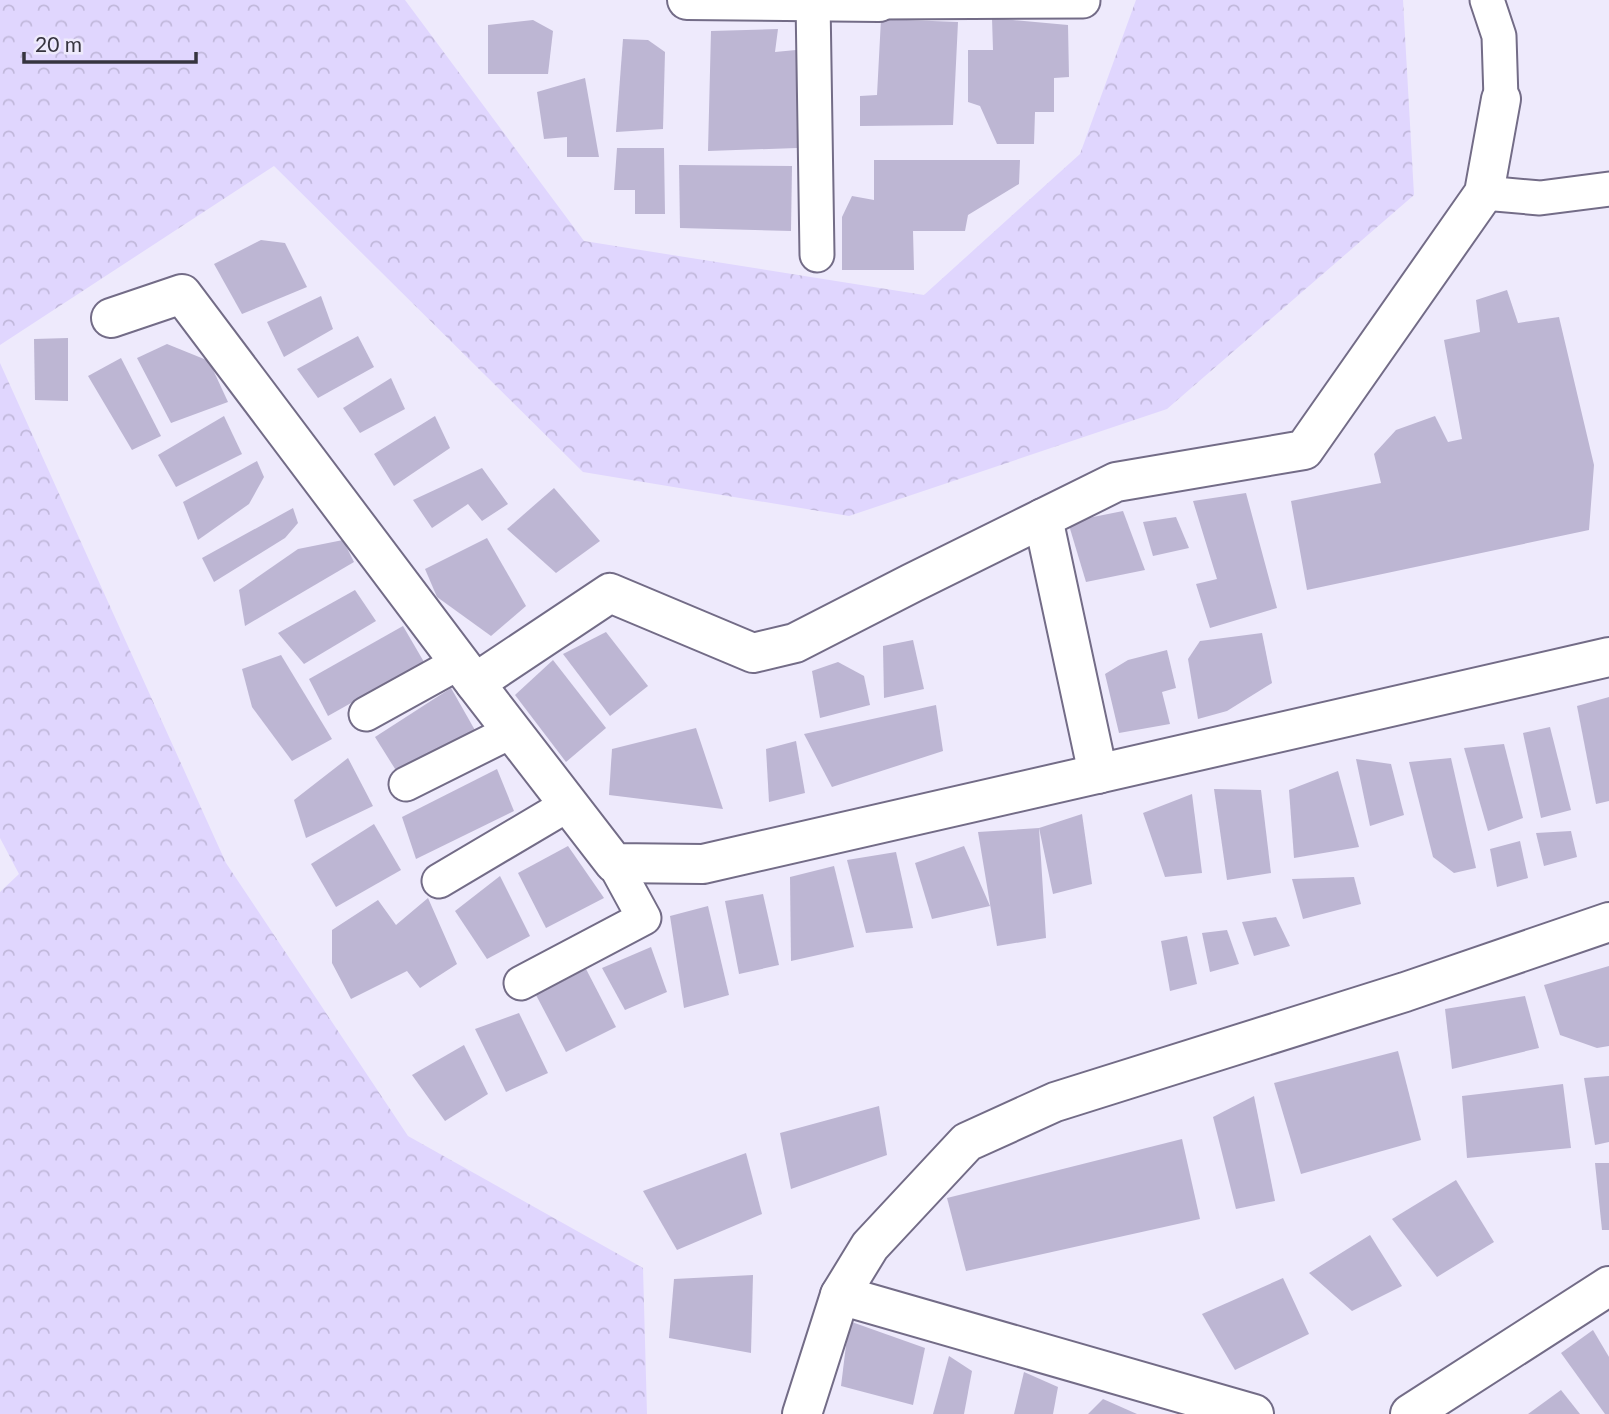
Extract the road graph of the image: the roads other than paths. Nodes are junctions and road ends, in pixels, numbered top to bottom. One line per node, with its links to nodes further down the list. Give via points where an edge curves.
1 (687, 0): 3 (street)
2 (1487, 0): 6 (lane, via 1499,36)
3 (813, 1): 4 (street); 9 (lane)
4 (879, 1): 5 (lane)
5 (1083, 1)
6 (1501, 99): 8 (street)
7 (1609, 189): 8 (lane, via 1540,198)
8 (1484, 193): 11 (street, via 1304,450 1116,482)
9 (817, 255)
10 (111, 318): 13 (street, via 182,294)
11 (1043, 518): 13 (street, via 795,643 753,653 610,593); 16 (street)
12 (1609, 657): 16 (street)
13 (467, 673): 14 (lane); 15 (street)
14 (366, 714)
15 (512, 731): 17 (lane); 18 (street)
16 (1098, 774): 19 (street, via 703,864)
17 (406, 784)
18 (569, 804): 19 (street); 20 (lane)
19 (614, 863): 22 (lane, via 644,918)
20 (439, 881)
21 (1609, 922): 24 (street, via 1405,992 1055,1102 967,1142 870,1246)
22 (521, 983)
23 (1609, 1286): 27 (street)
24 (840, 1295): 25 (street); 26 (street)
25 (802, 1414)
26 (1254, 1414)
27 (1410, 1414)

